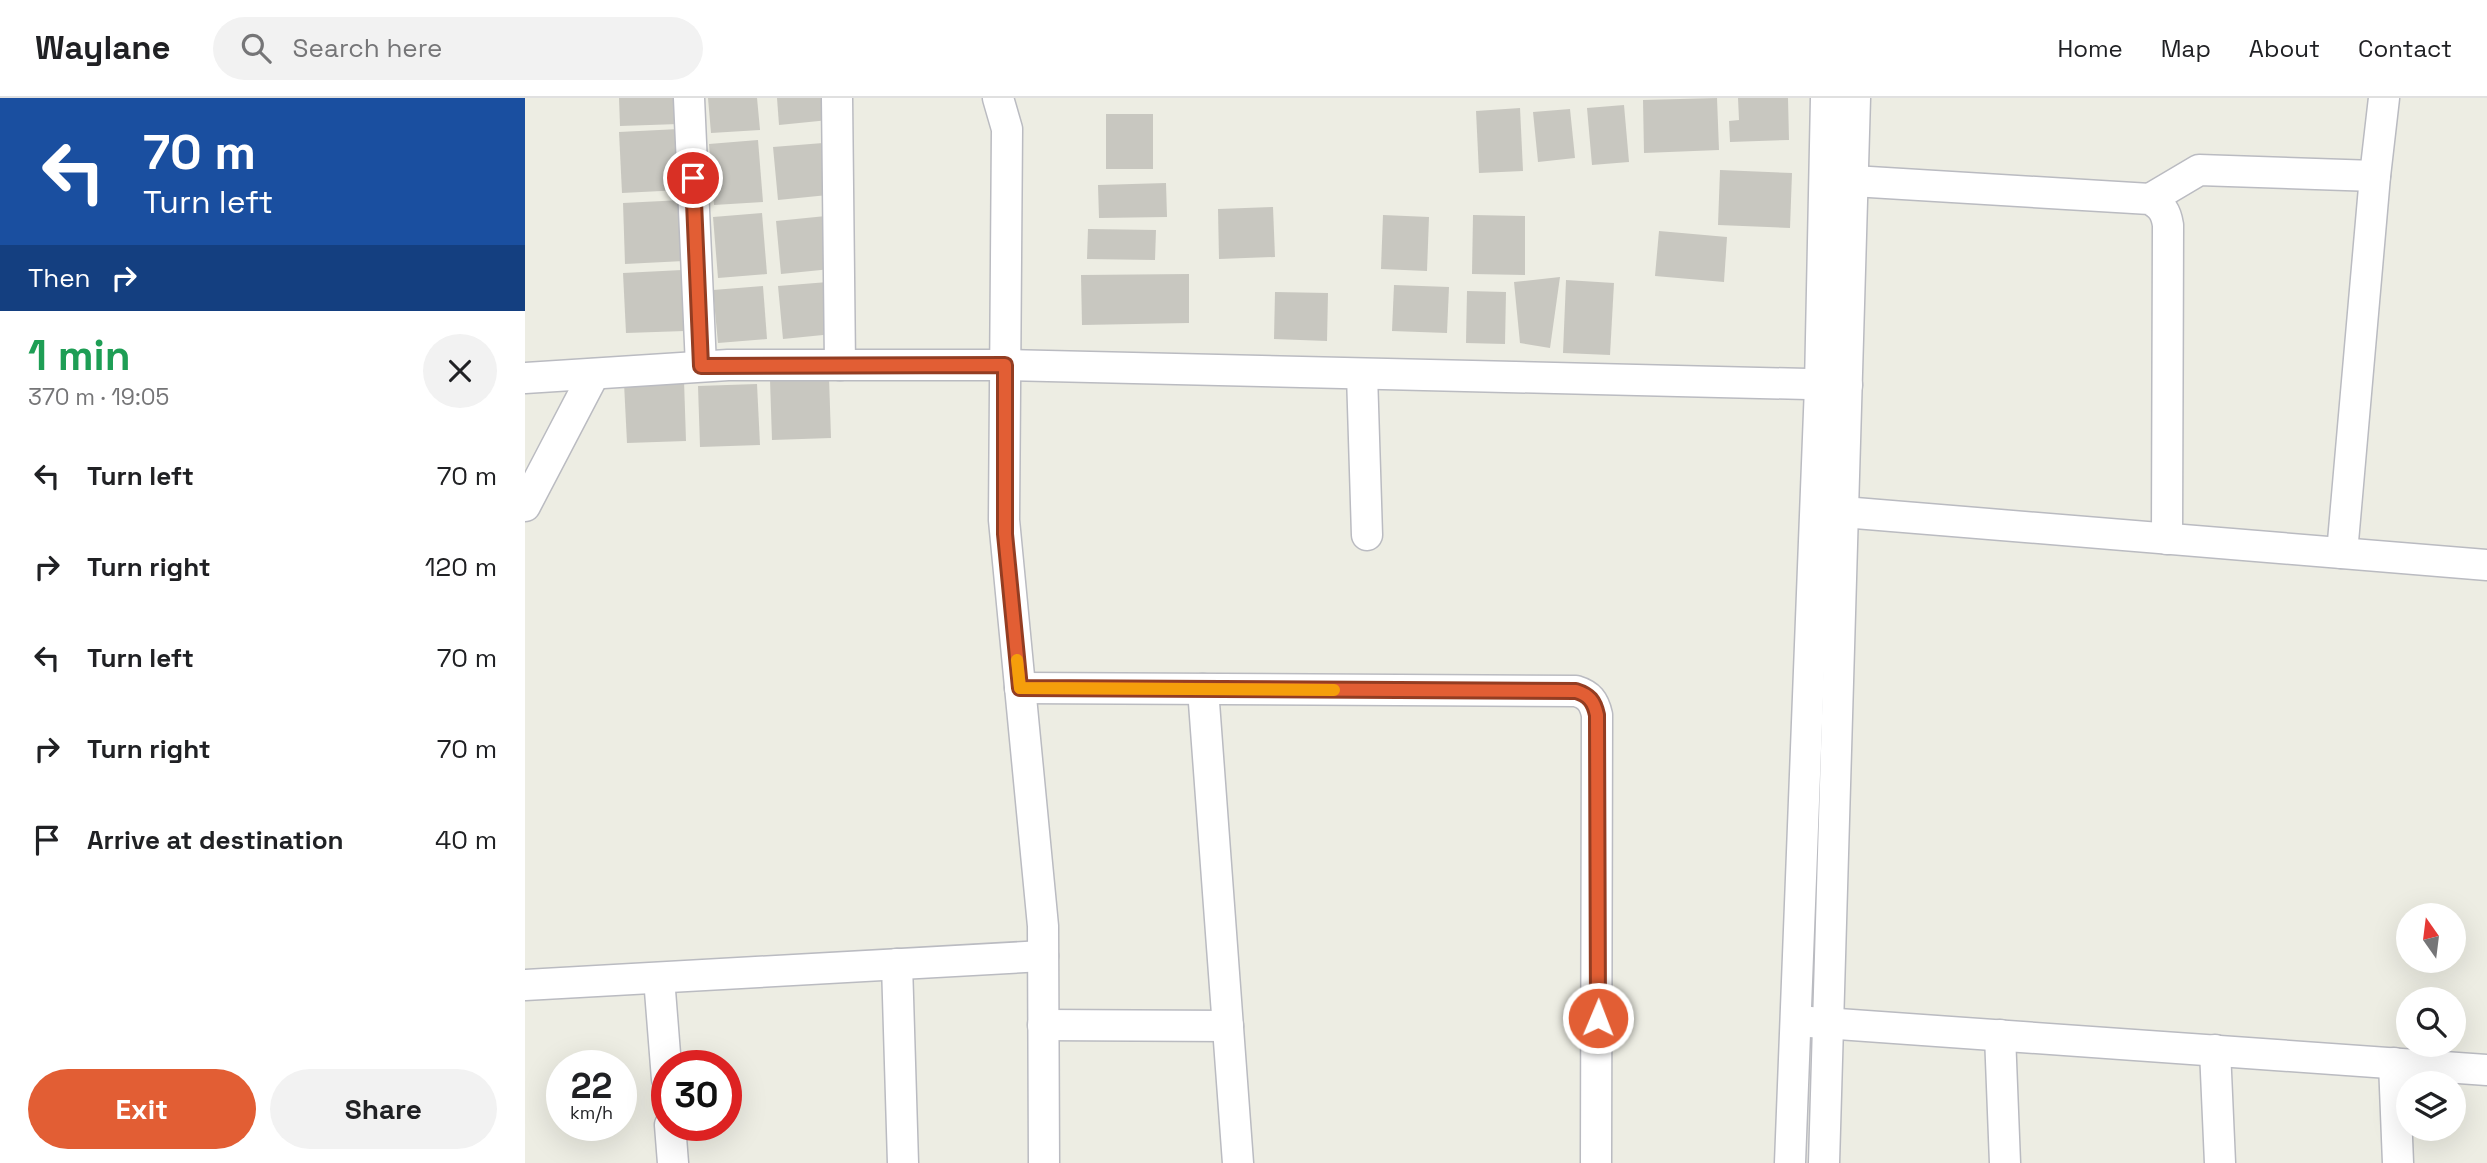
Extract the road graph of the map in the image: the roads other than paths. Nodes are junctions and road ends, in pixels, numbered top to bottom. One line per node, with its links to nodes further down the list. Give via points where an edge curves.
1 (689, 98): 12 (street)
2 (837, 98): 10 (street)
3 (998, 98): 11 (street, via 1007,129)
4 (1826, 98): 16 (street)
5 (1856, 98): 8 (street)
6 (2384, 98): 7 (street)
7 (2375, 176): 9 (street, via 2205,169 2192,172); 21 (street)
8 (1853, 181): 9 (street); 16 (street)
9 (2150, 199): 20 (street, via 2166,214 2168,225)
10 (840, 365): 11 (street); 12 (street)
11 (1005, 365): 14 (street); 23 (street, via 1005,534)
12 (701, 366): 13 (street)
13 (594, 374): 15 (street); 17 (street)
14 (1362, 374): 16 (street); 19 (street)
15 (525, 378)
16 (1833, 385): 18 (street); 29 (street)
17 (525, 506)
18 (1843, 512): 20 (street); 30 (street)
19 (1367, 535)
20 (2167, 539): 21 (street)
21 (2342, 553): 22 (street)
22 (2487, 565)
23 (1020, 688): 24 (street); 25 (street)
24 (1203, 689): 32 (street); 43 (street, via 1576,691 1594,703)
25 (1043, 956): 26 (street); 31 (street)
26 (897, 964): 27 (street); 40 (street)
27 (659, 978): 28 (street); 34 (street)
28 (525, 985)
29 (1795, 1022): 30 (street); 44 (street)
30 (1828, 1023): 33 (street); 45 (street)
31 (1043, 1025): 32 (street); 41 (street)
32 (1228, 1026): 42 (street)
33 (2000, 1035): 35 (street); 46 (street)
34 (665, 1050)
35 (2215, 1050): 36 (street); 47 (street)
36 (2394, 1063): 37 (street); 48 (street)
37 (2487, 1070)
38 (671, 1141): 39 (street)
39 (673, 1163)
40 (903, 1163)
41 (1044, 1163)
42 (1238, 1163)
43 (1596, 1163)
44 (1790, 1163)
45 (1825, 1163)
46 (2005, 1163)
47 (2220, 1163)
48 (2398, 1163)

